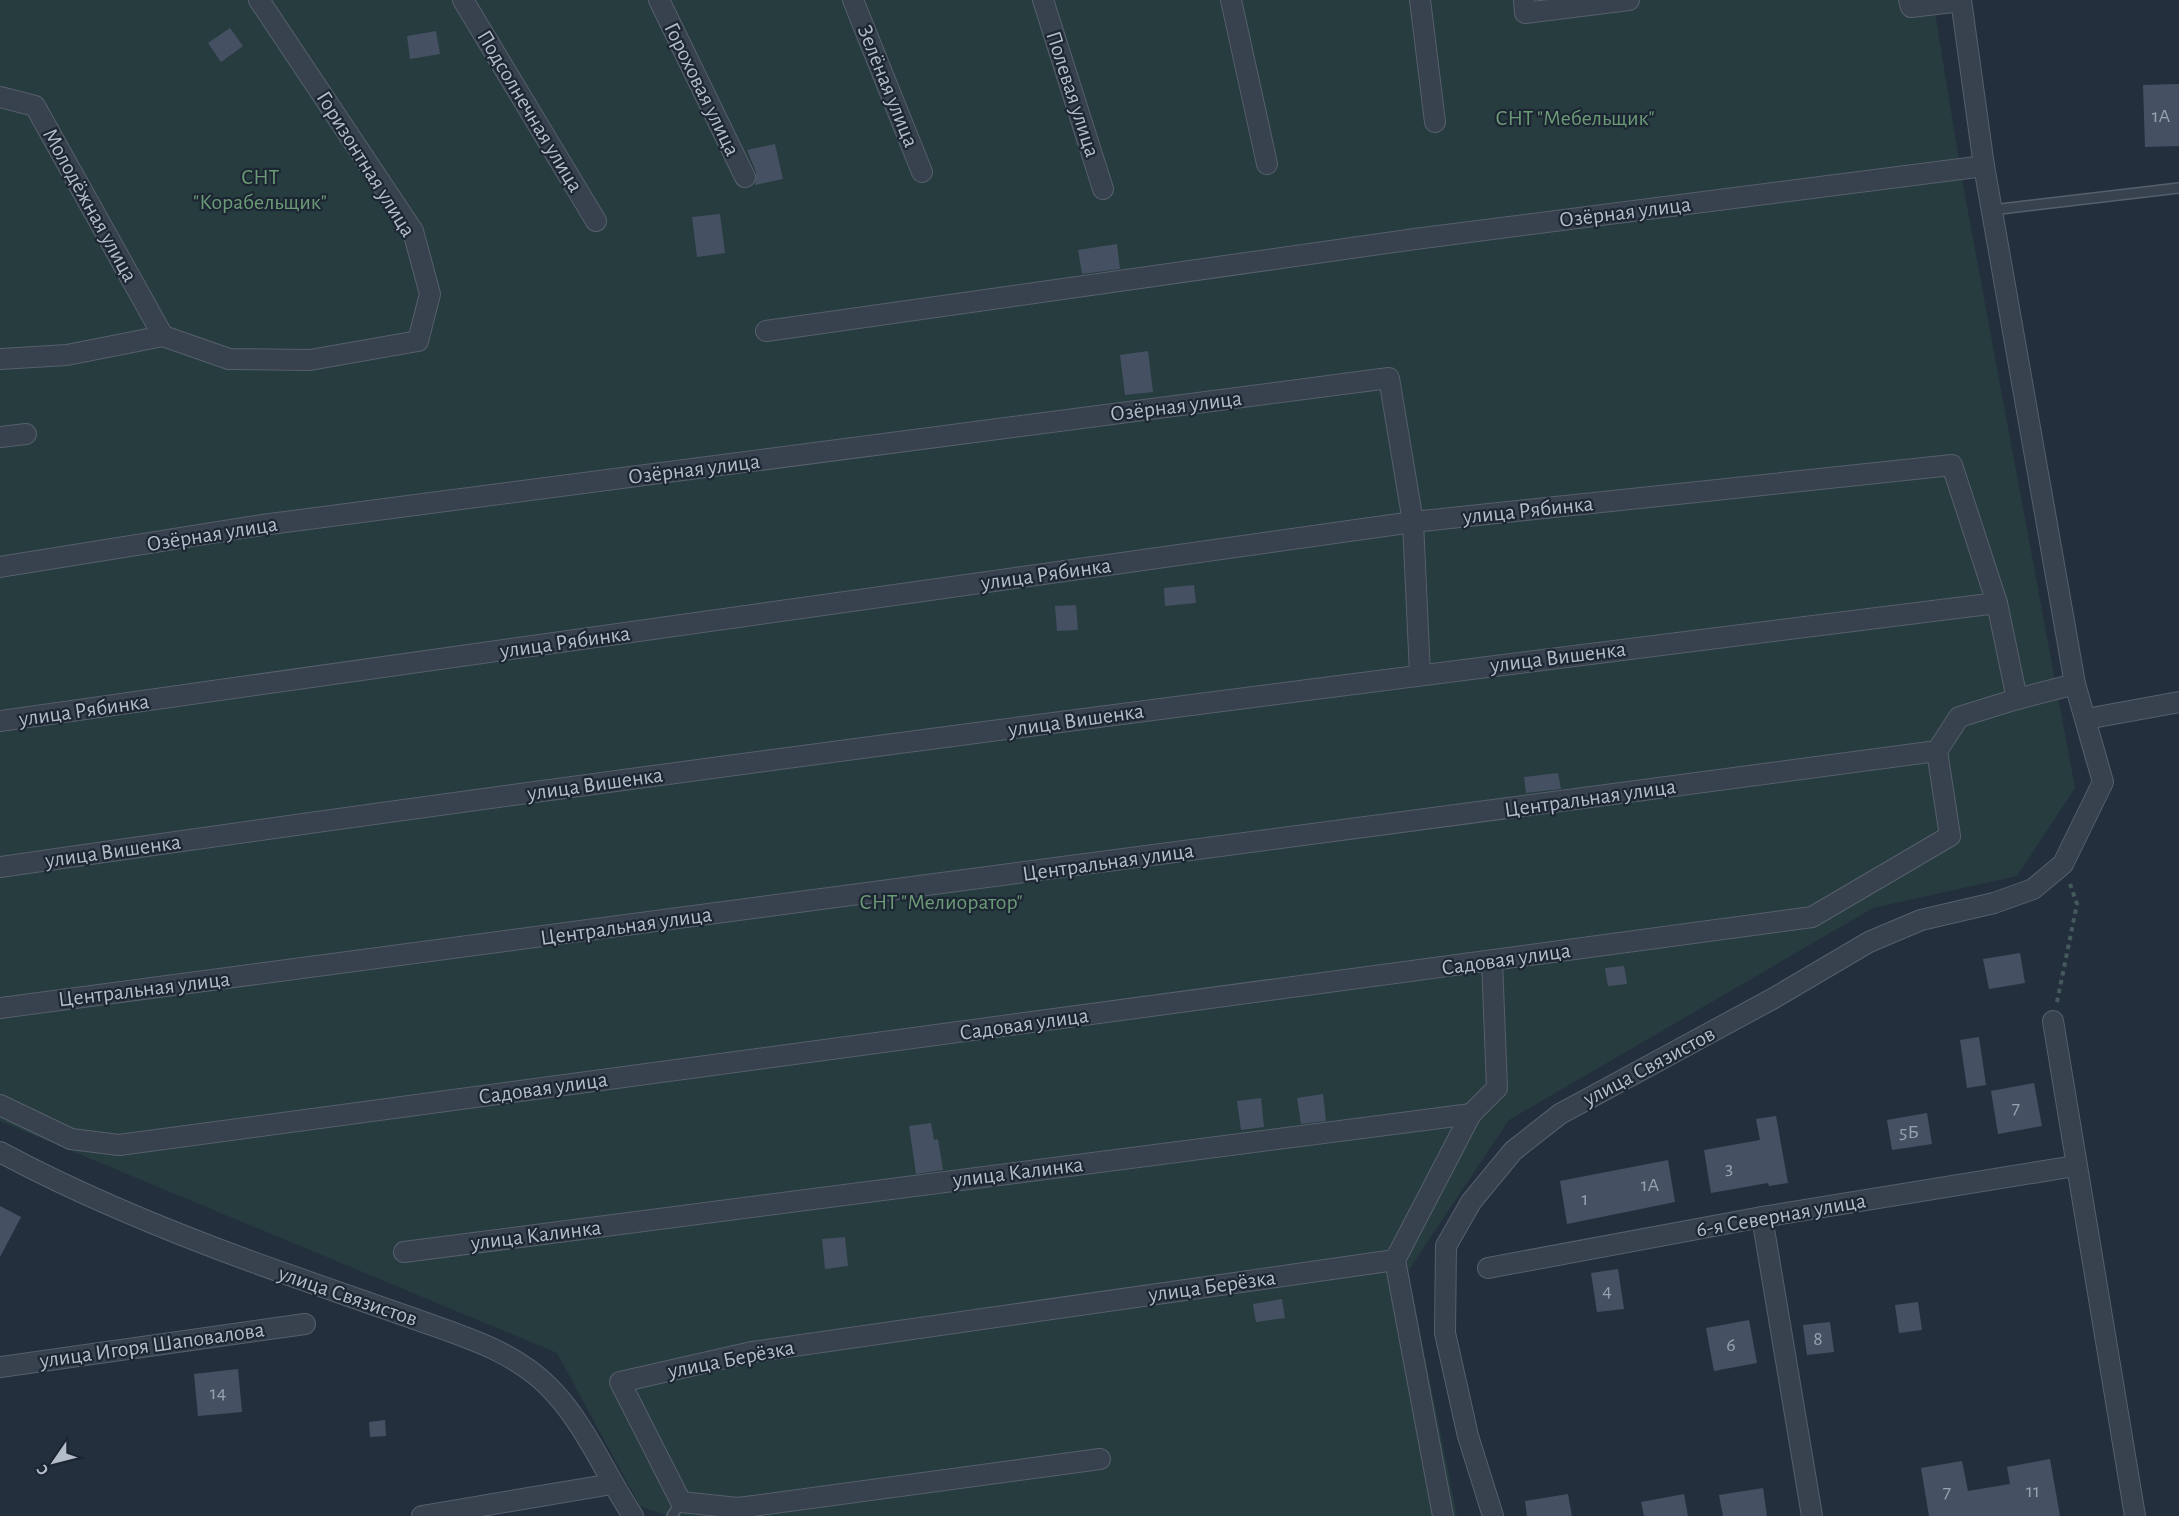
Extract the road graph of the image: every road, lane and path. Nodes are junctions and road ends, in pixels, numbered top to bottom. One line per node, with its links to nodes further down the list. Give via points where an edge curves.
1 (259, 0): 23 (street, Горизонтная улица, via 414,231 430,294 418,341 310,360 229,359)
2 (463, 0): 21 (street, Подсолнечная улица)
3 (659, 0): 17 (street, Гороховая улица)
4 (853, 0): 16 (street, Зелёная улица)
5 (1043, 0): 19 (street, Полевая улица)
6 (1231, 0): 14 (street)
7 (1420, 0): 13 (street)
8 (1629, 0): 11 (street)
9 (1909, 0): 10 (street, via 1911,7)
10 (1961, 1): 15 (street)
11 (1524, 6)
12 (0, 97): 23 (street, Молодёжная улица, via 35,106)
13 (1435, 122)
14 (1267, 164)
15 (1984, 166): 20 (street); 22 (street, Озёрная улица, via 1415,239)
16 (922, 172)
17 (745, 177)
18 (2179, 188): 20 (lane)
19 (1103, 189)
20 (1992, 210): 31 (street)
21 (596, 221)
22 (766, 331)
23 (163, 336): 24 (street, via 67,355)
24 (0, 359)
25 (26, 434): 26 (street)
26 (0, 437)
27 (1413, 522): 28 (street, Озёрная улица, via 1389,378 274,524); 29 (street, улица Рябинка, via 1952,465); 30 (street); 35 (street, улица Рябинка)
28 (0, 567)
29 (1997, 603): 30 (street, улица Вишенка); 32 (street)
30 (1420, 674): 38 (street, улица Вишенка)
31 (2074, 684): 32 (street); 34 (street)
32 (2017, 699): 36 (street, via 1959,717)
33 (2179, 702): 34 (street)
34 (2086, 719): 37 (street, улица Связистов, via 2103,782)
35 (0, 721)
36 (1937, 751): 39 (street, Садовая улица, via 1950,836 1812,917); 40 (street, Центральная улица)
37 (2062, 864): 41 (path, via 2077,904); 58 (street, улица Связистов, via 2032,889 1994,903 1921,920 1869,942 1551,1120 1513,1151 1471,1202 1446,1246 1445,1334 1468,1436)
38 (0, 867)
39 (1492, 961): 42 (street, Садовая улица, via 119,1145 71,1139); 43 (street, via 1497,1088)
40 (0, 1008)
41 (2053, 1021): 45 (street)
42 (0, 1105)
43 (1471, 1114): 47 (street, улица Калинка); 48 (street)
44 (0, 1152): 53 (street, улица Связистов, via 76,1191 152,1223 476,1340 516,1361 548,1386 574,1418)
45 (2075, 1166): 46 (street, 6-я Северная улица); 60 (street)
46 (1762, 1217): 49 (street, 6-я Северная улица); 59 (street)
47 (404, 1252)
48 (1395, 1260): 54 (street, улица Берёзка, via 752,1352 620,1382); 57 (street)
49 (1488, 1268)
50 (305, 1324): 51 (street, улица Игоря Шаповалова)
51 (0, 1367)
52 (1100, 1459): 54 (street, улица Берёзка, via 738,1508)
53 (612, 1484): 55 (street); 56 (street, улица Связистов)
54 (677, 1509)
55 (422, 1516)
56 (633, 1516)
57 (1443, 1516)
58 (1493, 1516)
59 (1812, 1516)
60 (2135, 1516)

